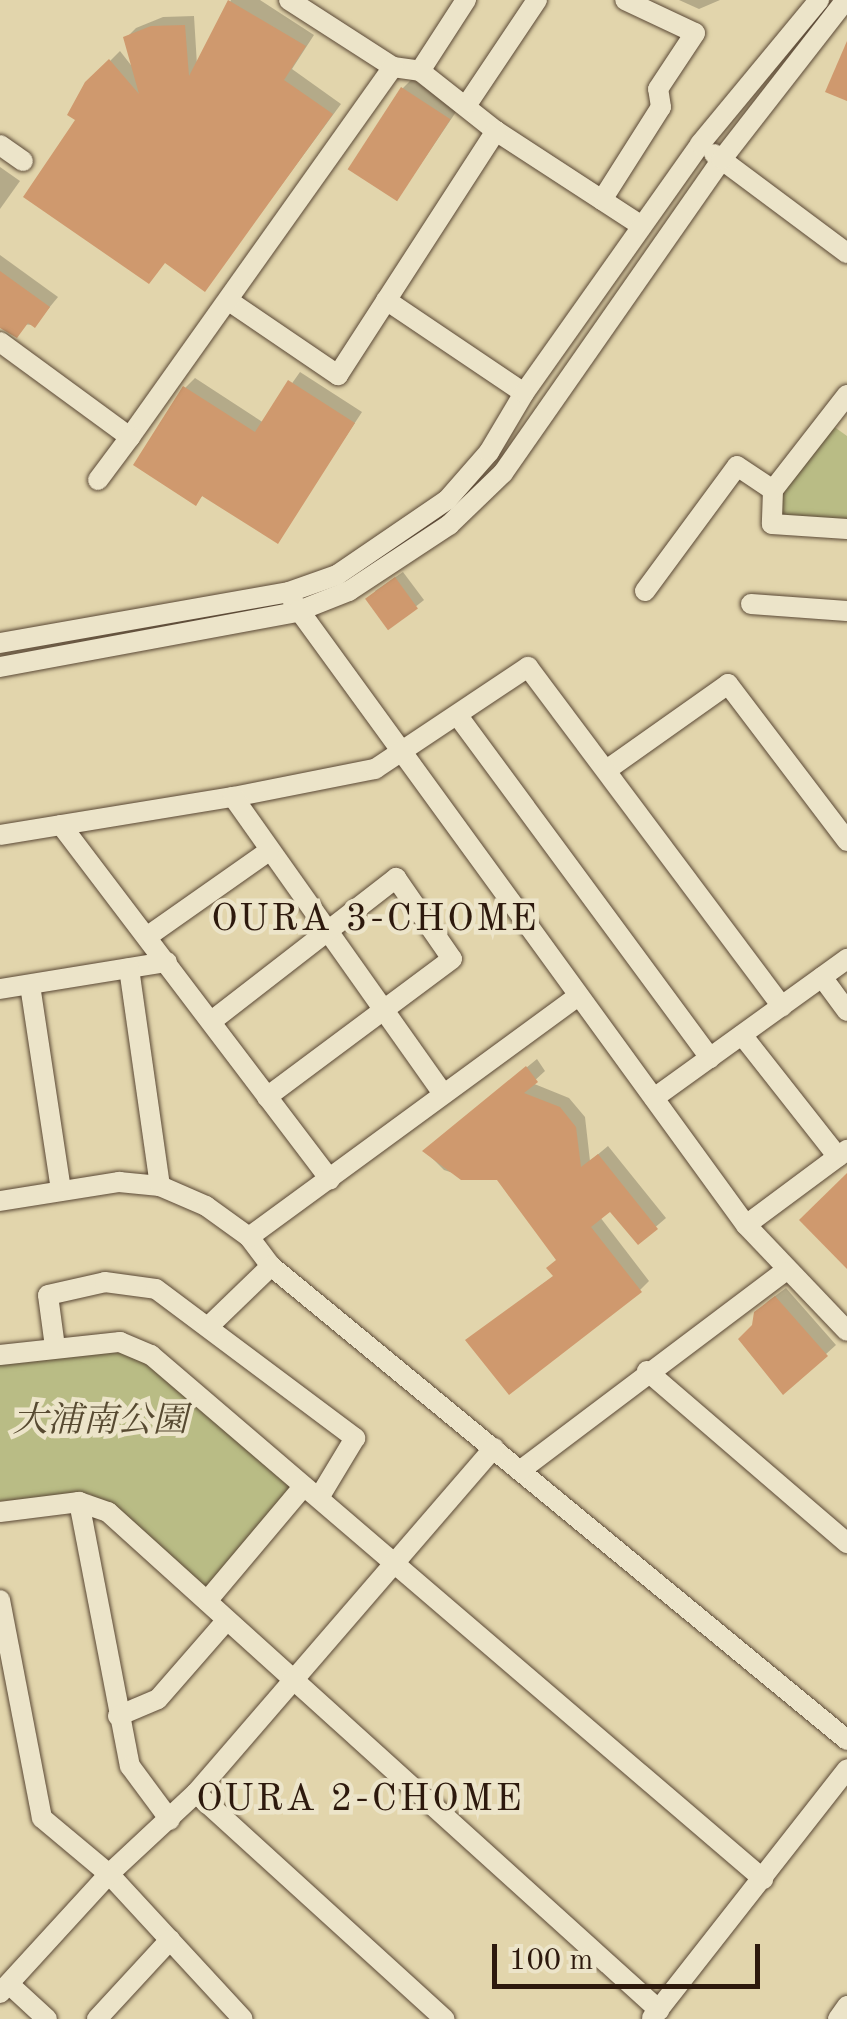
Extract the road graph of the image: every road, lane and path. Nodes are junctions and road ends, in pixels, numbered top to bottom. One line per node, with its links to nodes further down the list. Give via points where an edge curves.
1 (288, 0): 7 (street)
2 (466, 0): 8 (street)
3 (537, 0): 9 (street)
4 (625, 0): 15 (street, via 695,33 658,89 661,107)
5 (819, 0): 11 (street)
6 (846, 0): 13 (street)
7 (393, 67): 8 (street); 19 (street)
8 (420, 71): 9 (street)
9 (468, 102): 10 (street)
10 (496, 131): 15 (street); 18 (street)
11 (700, 144): 13 (street); 16 (street)
12 (0, 145): 14 (street)
13 (722, 159): 17 (street); 28 (street, via 502,474 404,558 349,591)
14 (23, 161)
15 (602, 200): 16 (street)
16 (640, 225): 21 (street)
17 (847, 252)
18 (386, 300): 19 (street, via 338,375); 21 (street)
19 (229, 301): 23 (street)
20 (0, 342): 23 (street)
21 (524, 393): 28 (street, via 490,452 447,500)
22 (847, 395): 25 (street)
23 (130, 437): 24 (street)
24 (98, 480)
25 (773, 490): 26 (street, via 772,524); 27 (street, via 737,466)
26 (847, 528)
27 (645, 590)
28 (293, 602): 31 (street); 32 (street); 34 (street)
29 (751, 604): 30 (street)
30 (847, 611)
31 (0, 643)
32 (0, 667)
33 (458, 716): 34 (street); 35 (street, via 528,667); 55 (street)
34 (400, 757): 36 (street, via 376,769); 49 (street)
35 (608, 769): 39 (street, via 728,684); 50 (street)
36 (234, 797): 37 (street); 40 (street)
37 (62, 826): 38 (street); 42 (street)
38 (0, 835)
39 (847, 841)
40 (269, 851): 41 (street); 42 (street)
41 (328, 930): 51 (street); 51 (street, via 396,878 452,959); 53 (street)
42 (148, 936): 44 (street)
43 (847, 959): 46 (street)
44 (167, 962): 45 (street); 53 (street)
45 (129, 968): 47 (street); 61 (street)
46 (822, 977): 50 (street); 52 (street)
47 (30, 985): 48 (street); 62 (street)
48 (0, 989)
49 (578, 996): 56 (street); 58 (street)
50 (782, 1006): 54 (street)
51 (385, 1009): 56 (street); 57 (street)
52 (847, 1011)
53 (213, 1020): 57 (street)
54 (742, 1035): 55 (street); 59 (street)
55 (710, 1058): 58 (street)
56 (442, 1092): 60 (street)
57 (268, 1097): 60 (street)
58 (654, 1098): 64 (street)
59 (842, 1153): 64 (street)
60 (330, 1179): 65 (street)
61 (160, 1186): 62 (street, via 118,1182); 65 (street)
62 (60, 1191): 63 (street)
63 (0, 1201)
64 (746, 1226): 67 (street)
65 (250, 1236): 66 (street)
66 (272, 1266): 68 (street); 73 (street)
67 (784, 1272): 69 (street); 72 (street)
68 (210, 1325): 70 (street, via 156,1289 105,1282 48,1294); 75 (street, via 355,1438)
69 (847, 1331)
70 (55, 1347): 71 (street); 75 (street, via 120,1342 151,1355)
71 (0, 1355)
72 (647, 1372): 74 (street); 78 (street)
73 (494, 1448): 74 (street); 79 (street)
74 (520, 1470): 85 (street)
75 (312, 1491): 79 (street); 81 (street)
76 (78, 1502): 77 (street); 81 (street, via 108,1512); 84 (street)
77 (0, 1512)
78 (847, 1543)
79 (398, 1565): 83 (street); 90 (street)
80 (0, 1600): 89 (street, via 42,1818)
81 (207, 1601): 82 (street)
82 (226, 1620): 83 (street); 84 (street, via 158,1699)
83 (294, 1682): 87 (street); 94 (street)
84 (118, 1716): 88 (street, via 130,1766)
85 (847, 1740)
86 (847, 1769): 90 (street)
87 (196, 1793): 88 (street); 98 (street)
88 (170, 1820): 89 (street)
89 (109, 1874): 91 (street); 92 (street)
90 (763, 1879): 94 (street)
91 (170, 1940): 96 (street); 97 (street)
92 (5, 1989): 95 (street)
93 (847, 2006): 99 (street)
94 (655, 2014)
95 (47, 2019)
96 (96, 2019)
97 (242, 2019)
98 (444, 2019)
99 (838, 2019)

